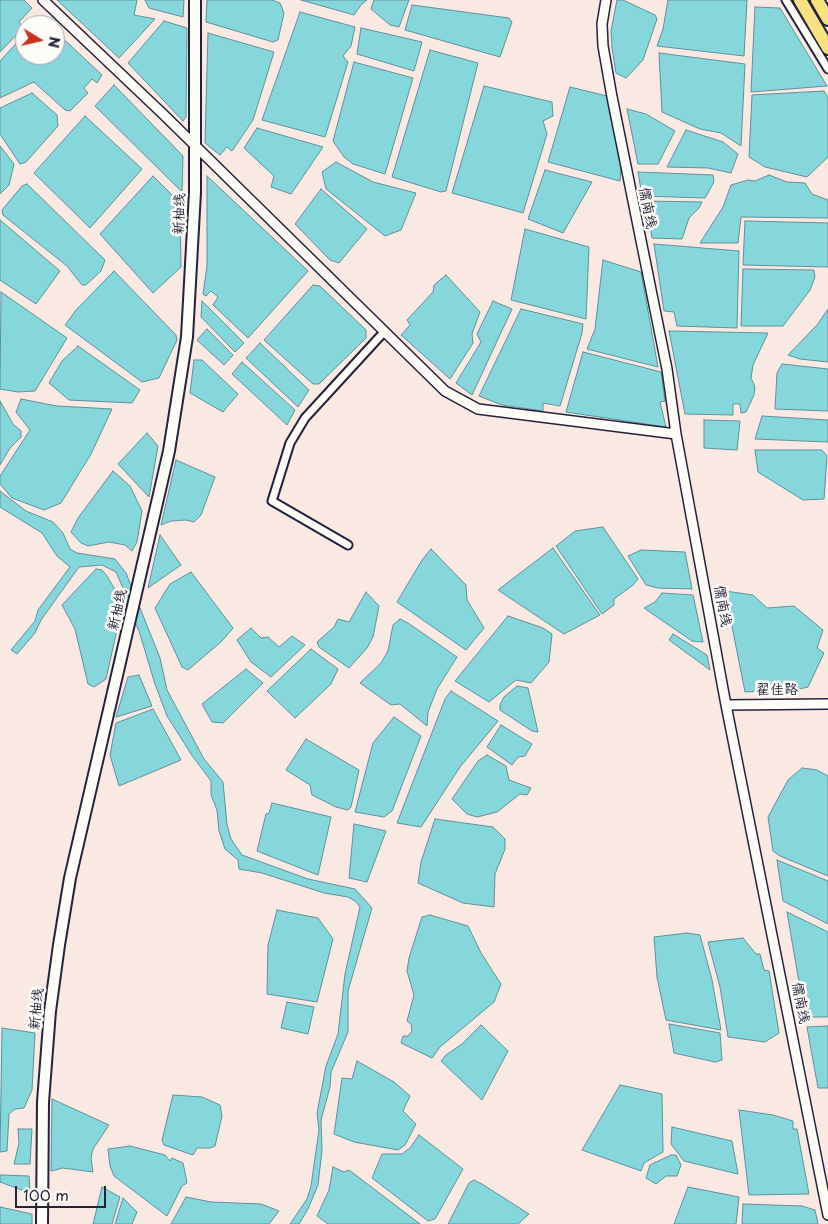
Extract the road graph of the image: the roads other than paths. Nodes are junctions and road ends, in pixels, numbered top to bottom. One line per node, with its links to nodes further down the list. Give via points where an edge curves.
1 (43, 0): 10 (street)
2 (195, 0): 10 (main road, 新柚线)
3 (606, 0): 12 (street, 儒南线, via 603,46 667,369)
4 (786, 0): 9 (street)
5 (800, 0): 8 (highway)
6 (817, 0): 7 (highway)
7 (828, 19)
8 (828, 48)
9 (828, 69)
10 (194, 144): 11 (street); 17 (main road, 新柚线, via 187,337 169,451 70,878 51,1002 43,1102)
11 (384, 332): 12 (street, via 444,391 478,409); 13 (street, via 305,418 290,443 272,502)
12 (676, 434): 14 (street, 儒南线)
13 (348, 545)
14 (726, 704): 15 (street, 翟佳路); 16 (street, 儒南线)
15 (828, 704)
16 (828, 1215)
17 (42, 1224)

